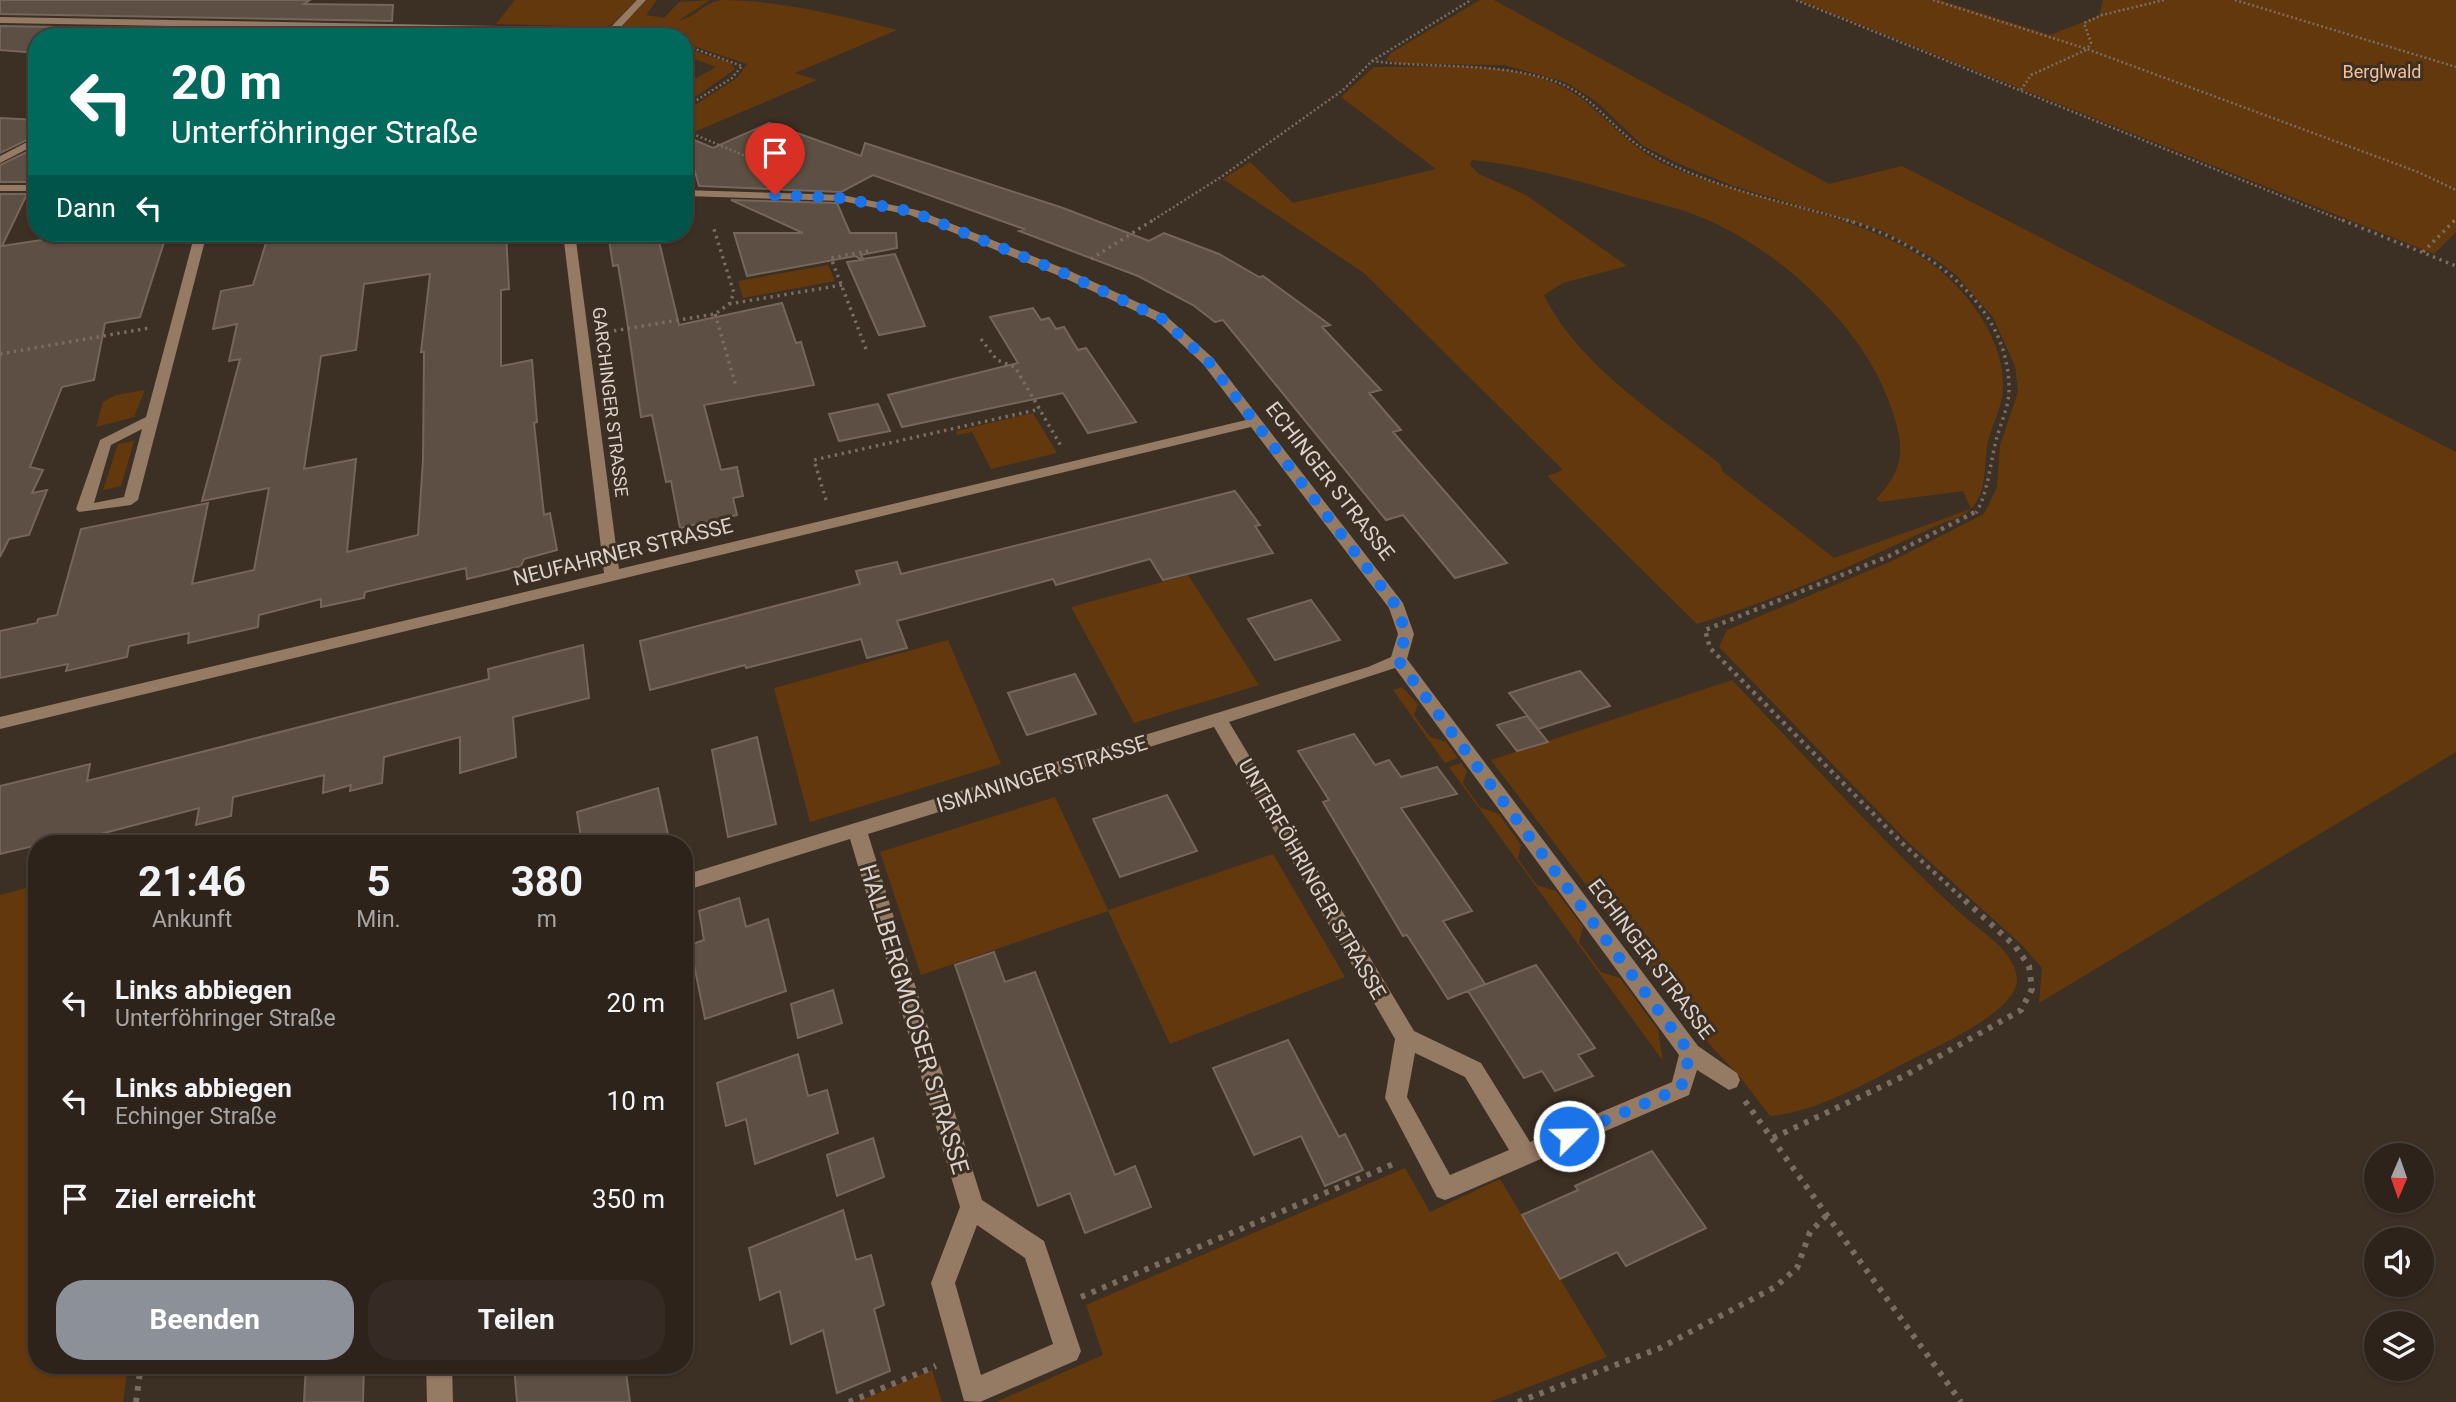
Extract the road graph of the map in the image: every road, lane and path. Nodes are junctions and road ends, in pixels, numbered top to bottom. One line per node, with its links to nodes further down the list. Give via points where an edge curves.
1 (642, 0): 11 (street)
2 (1471, 0): 14 (path)
3 (1796, 0): 16 (path)
4 (1933, 0): 13 (path)
5 (2164, 0): 13 (path, via 2084,23 2091,43)
6 (2235, 0): 15 (path)
7 (0, 20): 8 (street)
8 (247, 25): 9 (street); 10 (street)
9 (242, 28)
10 (436, 28)
11 (615, 28)
12 (693, 48): 17 (path, via 742,66 732,78)
13 (2087, 49): 16 (path, via 2031,75); 24 (path)
14 (1372, 61): 33 (path, via 1343,90 1221,177); 59 (path, via 1506,67 1563,83 1590,101 1636,145 1671,164 1732,188 1880,231 1930,259 1968,293 1985,315 2006,364 2009,391 1989,484 1977,512 1889,556 1705,629 1710,648 1902,843 2015,946 2029,966 2032,989 2021,1010 1906,1075)
15 (2456, 67)
16 (2021, 90): 31 (path)
17 (693, 102)
18 (693, 134): 20 (path)
19 (28, 145): 21 (street)
20 (752, 159)
21 (0, 160)
22 (0, 188): 23 (street)
23 (28, 188)
24 (2456, 190)
25 (693, 193): 33 (street, ECHINGER STRASSE, via 809,195 878,204 913,212)
26 (2456, 219): 31 (path)
27 (713, 226): 35 (path, via 734,293)
28 (199, 242): 37 (street)
29 (570, 242): 38 (street, GARCHINGER STRASSE)
30 (868, 251): 34 (path, via 831,258)
31 (2423, 253): 32 (path)
32 (2456, 266)
33 (1066, 274): 45 (street, ECHINGER STRASSE, via 1161,318 1208,361)
34 (842, 285): 35 (path); 40 (path)
35 (729, 304): 36 (path)
36 (715, 314): 38 (path); 42 (path)
37 (178, 323): 41 (path); 44 (street)
38 (582, 336): 50 (street, GARCHINGER STRASSE)
39 (981, 338): 43 (path, via 997,360 1015,367)
40 (866, 349)
41 (0, 354)
42 (736, 386)
43 (1040, 409): 46 (path); 48 (path)
44 (154, 418): 44 (street, via 131,500 84,509 105,443)
45 (1255, 422): 48 (street, NEUFAHRNER STRASSE); 51 (street, ECHINGER STRASSE, via 1397,607 1406,634)
46 (946, 430): 47 (path); 49 (path, via 814,460)
47 (949, 436)
48 (1071, 466): 49 (street, NEUFAHRNER STRASSE)
49 (832, 523): 50 (street, NEUFAHRNER STRASSE)
50 (612, 576): 53 (street, NEUFAHRNER STRASSE)
51 (1398, 660): 52 (street, ISMANINGER STRASSE); 57 (street, ECHINGER STRASSE)
52 (1219, 720): 54 (street, ISMANINGER STRASSE); 56 (street, UNTERFÖHRINGER STRASSE)
53 (0, 723)
54 (857, 831): 55 (street, ISMANINGER STRASSE); 62 (street, HALLBERGMOOSER STRASSE)
55 (693, 880)
56 (1406, 1038): 60 (street, via 1396,1098); 61 (street, via 1473,1070)
57 (1690, 1053): 58 (street, ECHINGER STRASSE); 61 (street, via 1681,1088)
58 (1729, 1080): 59 (path)
59 (1773, 1138): 63 (path)
60 (1425, 1151): 61 (street, via 1445,1189); 64 (path)
61 (1524, 1155)
62 (972, 1207): 64 (street, via 1035,1250); 65 (street, via 943,1283)
63 (1827, 1215): 71 (path, via 1810,1232 1797,1268 1775,1287 1660,1348); 72 (path)
64 (1054, 1308): 65 (street, via 1068,1351 973,1392)
65 (963, 1355): 70 (path)
66 (140, 1374): 68 (path)
67 (439, 1374): 69 (street)
68 (136, 1402)
69 (440, 1402)
70 (849, 1402)
71 (1518, 1402)
72 (1961, 1402)

